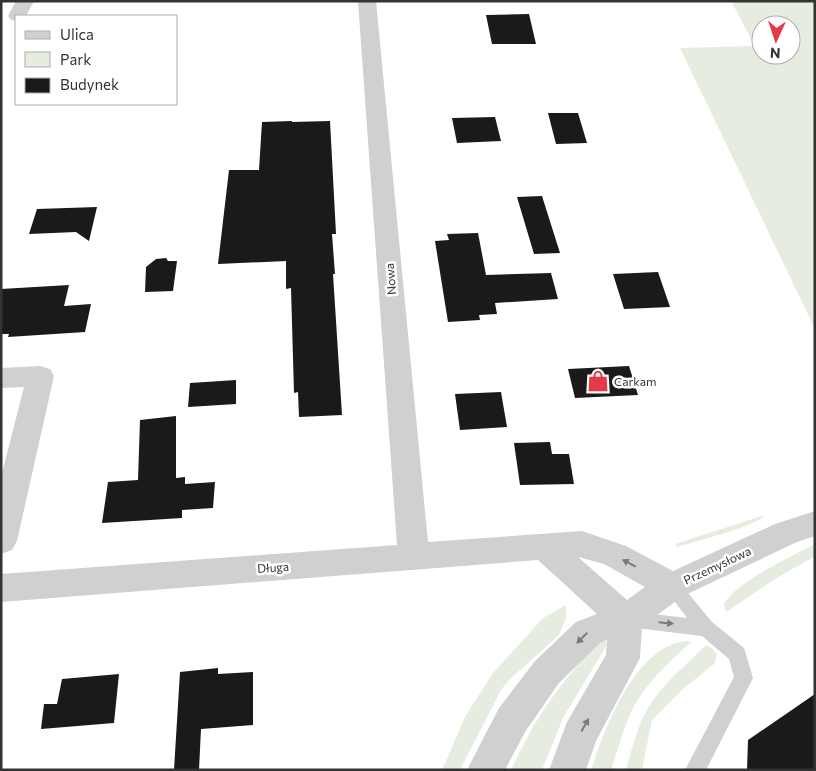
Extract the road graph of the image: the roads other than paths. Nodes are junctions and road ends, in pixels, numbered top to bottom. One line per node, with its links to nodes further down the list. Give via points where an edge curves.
1 (24, 1): 3 (street)
2 (367, 1): 10 (street, Nowa)
3 (17, 15)
4 (15, 16): 5 (street)
5 (1, 17)
6 (1, 378): 8 (street, via 40,376)
7 (815, 522): 11 (street, Przemysłowa)
8 (1, 540)
9 (544, 547): 10 (street, Długa); 11 (street, Długa, one-way to 9, via 615,555 582,544); 13 (street)
10 (414, 556): 12 (street, Długa)
11 (672, 586): 13 (street, Przemysłowa); 14 (lane)
12 (1, 588)
13 (626, 619): 14 (lane, one-way to 14); 15 (street, Przemysłowa, one-way to 15, via 588,632 547,672 512,720); 16 (street, one-way to 13, via 580,734 622,658)
14 (706, 628): 17 (lane, via 737,654 744,678)
15 (485, 770)
16 (567, 770)
17 (695, 770)

